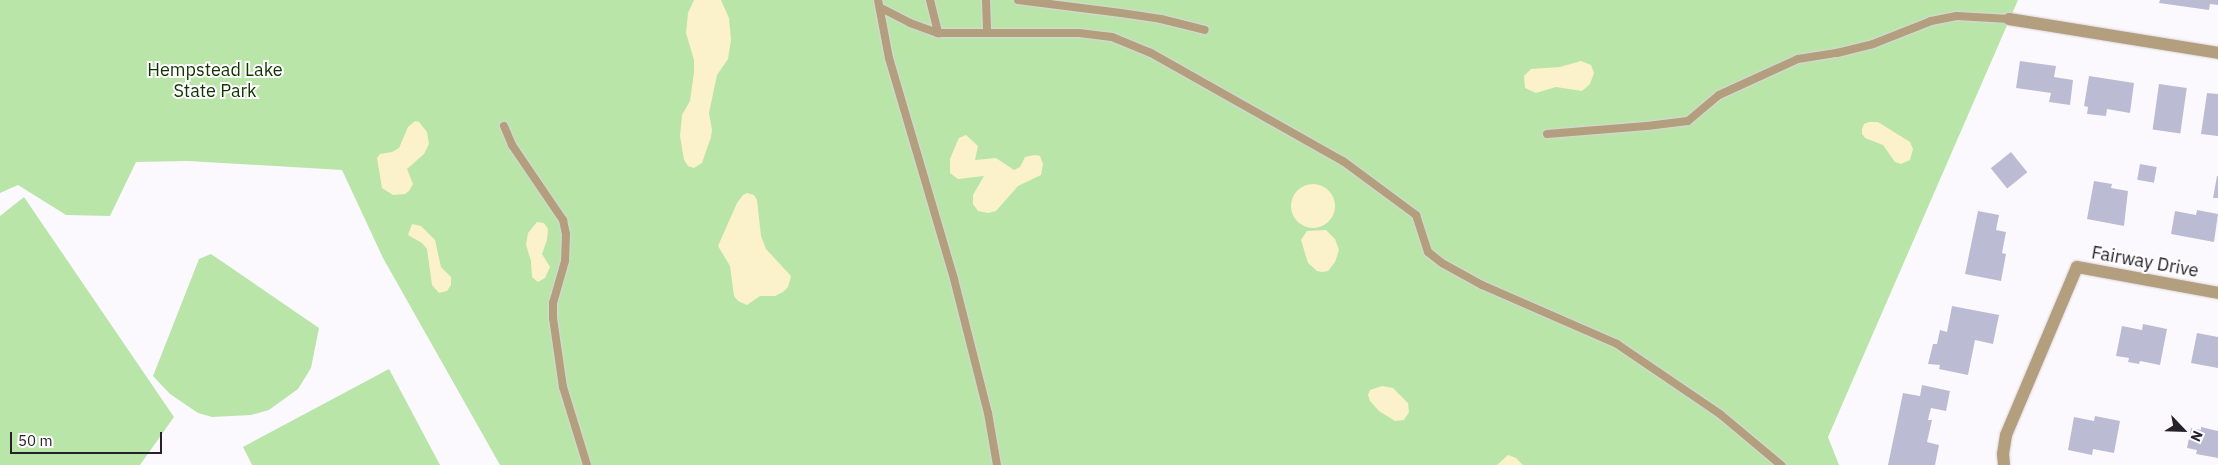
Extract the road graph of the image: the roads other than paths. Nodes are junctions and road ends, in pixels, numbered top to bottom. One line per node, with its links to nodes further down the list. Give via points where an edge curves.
1 (930, 0): 8 (lane)
2 (986, 0): 7 (lane)
3 (1018, 0): 6 (lane, via 1161,19)
4 (880, 4): 8 (lane, via 910,23); 14 (lane, via 889,58 954,279 988,413)
5 (2009, 19): 9 (street); 11 (lane, via 1957,16 1931,21 1872,44 1798,59 1719,95 1688,121)
6 (1205, 30)
7 (987, 32): 8 (lane); 15 (lane, via 1079,33 1112,38 1151,53 1199,79 1343,161 1416,215 1428,252 1442,263 1482,285 1617,344 1713,410)
8 (938, 33)
9 (2218, 53)
10 (504, 126): 13 (lane, via 512,145 563,220 565,261 553,303 553,318 563,387)
11 (1547, 134)
12 (2218, 293): 16 (street, Fairway Drive, via 2077,267 2006,434 2002,454)
13 (587, 465)
14 (997, 465)
15 (1781, 465)
16 (2004, 465)

